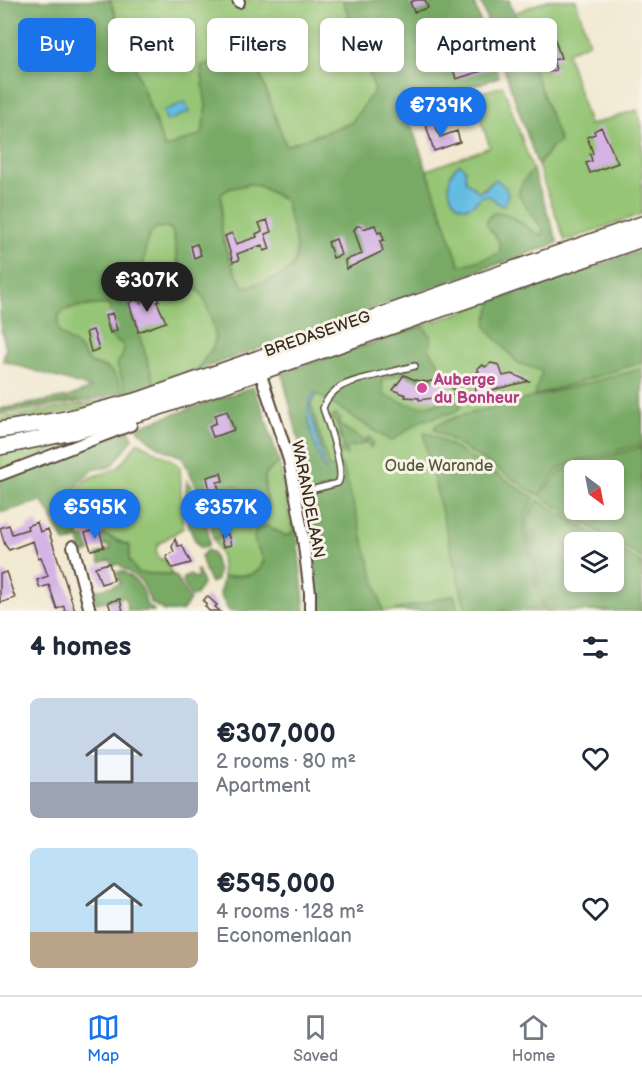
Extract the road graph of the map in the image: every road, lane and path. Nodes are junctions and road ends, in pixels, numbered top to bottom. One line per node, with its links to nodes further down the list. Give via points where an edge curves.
1 (642, 224): 3 (main road, BREDASEWEG)
2 (642, 239): 3 (main road, BREDASEWEG)
3 (592, 249): 4 (main road, BREDASEWEG)
4 (258, 366): 7 (main road, BREDASEWEG, via 118,406); 8 (main road, BREDASEWEG, via 129,417); 10 (street, WARANDELAAN, via 289,460)
5 (415, 366): 10 (lane, via 350,382 333,392 323,408 340,481)
6 (131, 425): 9 (street)
7 (0, 430)
8 (0, 447)
9 (0, 475)
10 (295, 494): 13 (street, WARANDELAAN)
11 (73, 546): 12 (street)
12 (90, 611)
13 (310, 611)

